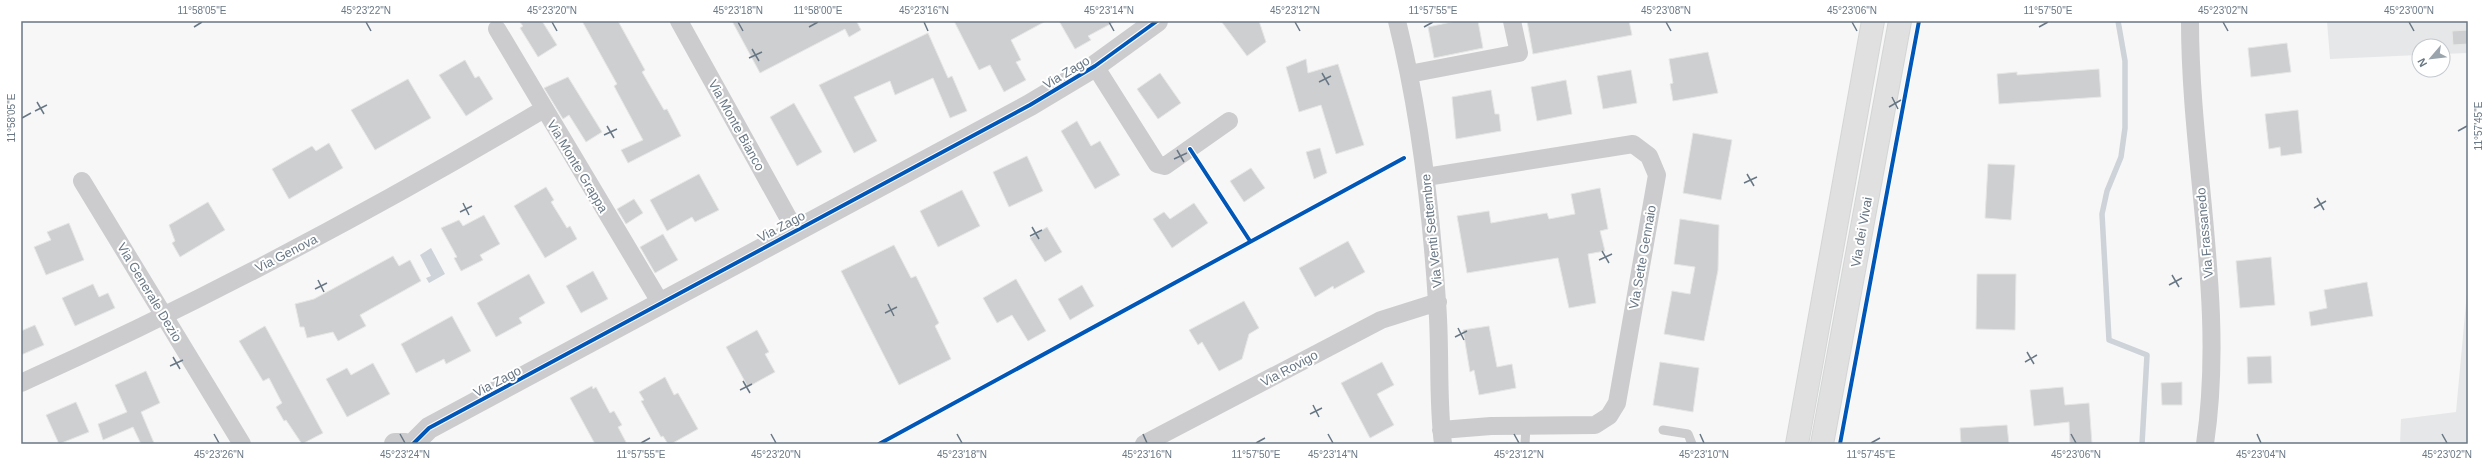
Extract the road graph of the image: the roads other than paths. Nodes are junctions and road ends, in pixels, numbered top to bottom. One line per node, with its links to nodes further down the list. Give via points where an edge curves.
1 (679, 21): 15 (street, Via Monte Bianco)
2 (1157, 21): 9 (street, Via Zago)
3 (1397, 21): 10 (street, Via Venti Settembre)
4 (1512, 21): 10 (street, via 1518,53)
5 (1873, 21): 29 (main road, Via dei Vivai)
6 (1900, 21): 30 (main road, Via dei Vivai)
7 (2190, 21): 31 (street, Via Frassanedo, via 2212,344 2210,414)
8 (497, 29): 11 (street, Via Monte Grappa)
9 (1095, 66): 12 (street, via 1156,164 1165,166); 15 (street, Via Zago, via 1030,105)
10 (1409, 74): 13 (street, Via Venti Settembre)
11 (544, 109): 16 (street, Via Monte Grappa); 18 (street, Via Genova, via 371,209)
12 (1229, 121)
13 (1426, 177): 17 (street, Via Venti Settembre); 21 (street, Via Sette Gennaio, via 1633,144 1650,156 1657,175 1617,403 1613,411 1595,425)
14 (82, 181): 18 (street, Via Generale Dezio)
15 (795, 230): 16 (street, Via Zago)
16 (660, 302): 26 (street, Via Zago, via 429,428)
17 (1438, 302): 22 (street, Via Venti Settembre); 27 (street, Via Rovigo, via 1381,320)
18 (165, 317): 19 (street, Via Genova); 23 (street, Via Generale Dezio)
19 (21, 383)
20 (1663, 430): 28 (lane, via 1688,434)
21 (1526, 435): 22 (street, Via Sette Gennaio, via 1490,426)
22 (1442, 437)
23 (242, 444)
24 (395, 444): 25 (street)
25 (405, 444)
26 (413, 444)
27 (1144, 444)
28 (1692, 444)
29 (1797, 444)
30 (1822, 444)
31 (2205, 444)

